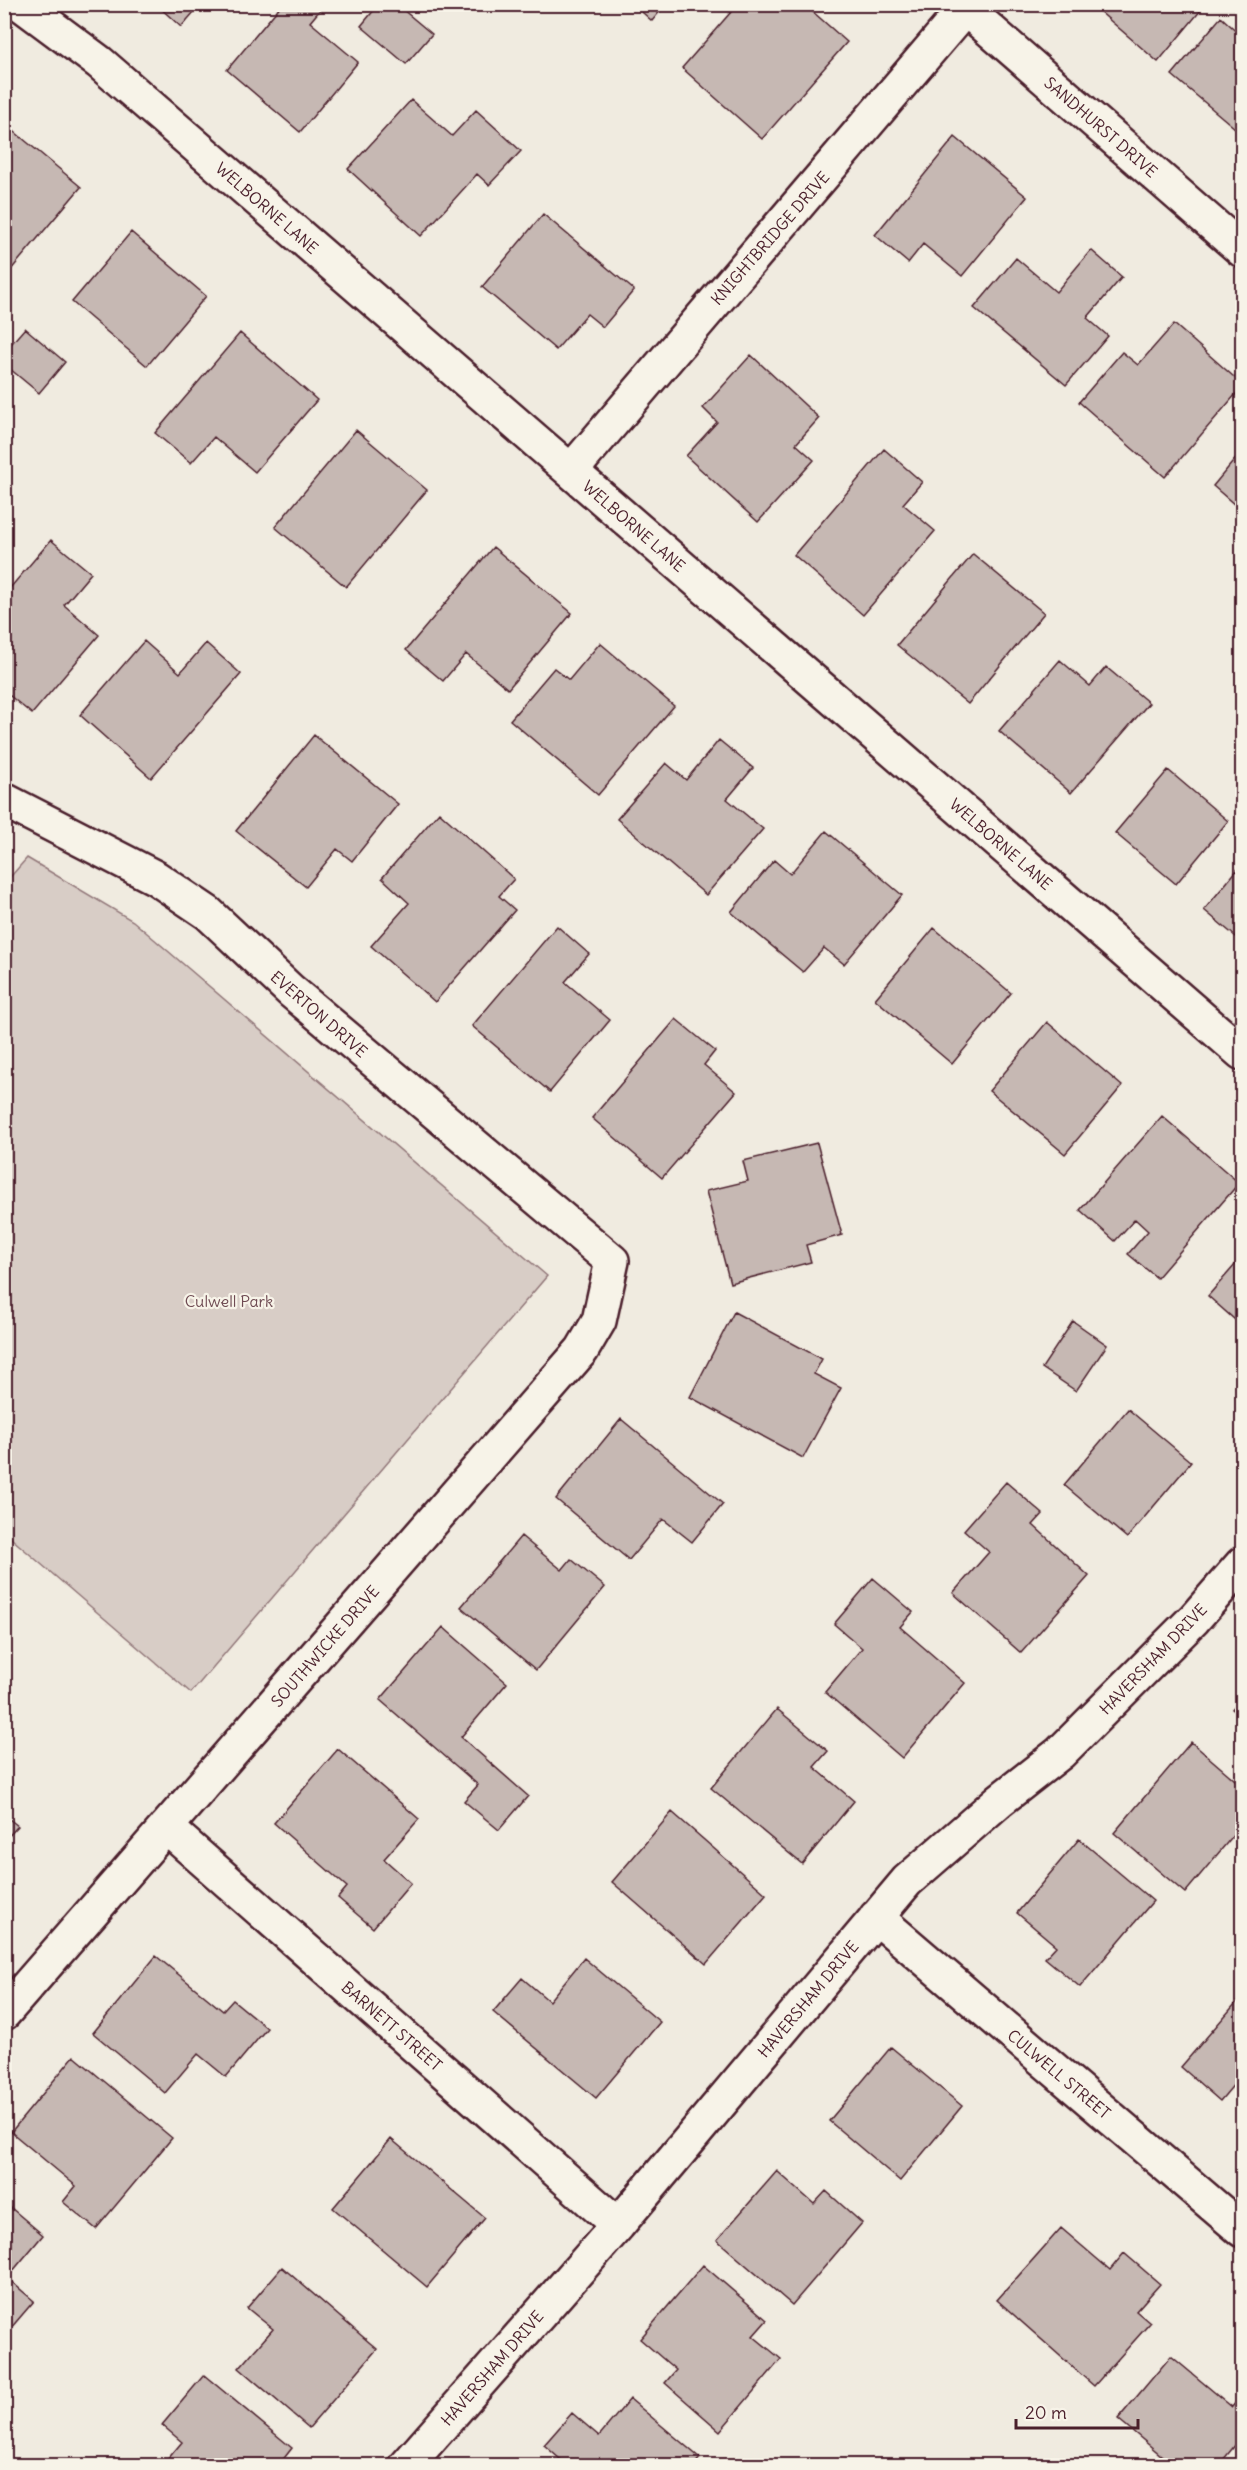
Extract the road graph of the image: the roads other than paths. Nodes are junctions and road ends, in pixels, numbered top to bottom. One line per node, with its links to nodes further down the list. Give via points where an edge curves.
1 (21, 4): 4 (street, WELBORNE LANE, via 99,62)
2 (965, 6): 3 (street, SANDHURST DRIVE); 4 (street, KNIGHTBRIDGE DRIVE)
3 (1242, 250)
4 (571, 471): 6 (street, WELBORNE LANE)
5 (4, 800): 7 (street, EVERTON DRIVE, via 156,878 208,913 291,991)
6 (1242, 1053)
7 (612, 1261): 9 (street, SOUTHWICKE DRIVE, via 599,1321 582,1350)
8 (1242, 1564): 10 (street, HAVERSHAM DRIVE, via 1194,1619 1060,1753 907,1881)
9 (166, 1827): 11 (street, SOUTHWICKE DRIVE); 12 (street, BARNETT STREET)
10 (876, 1917): 12 (street, HAVERSHAM DRIVE); 13 (street, CULWELL STREET)
11 (4, 2013)
12 (618, 2225): 14 (street, HAVERSHAM DRIVE)
13 (1242, 2230)
14 (406, 2466)

